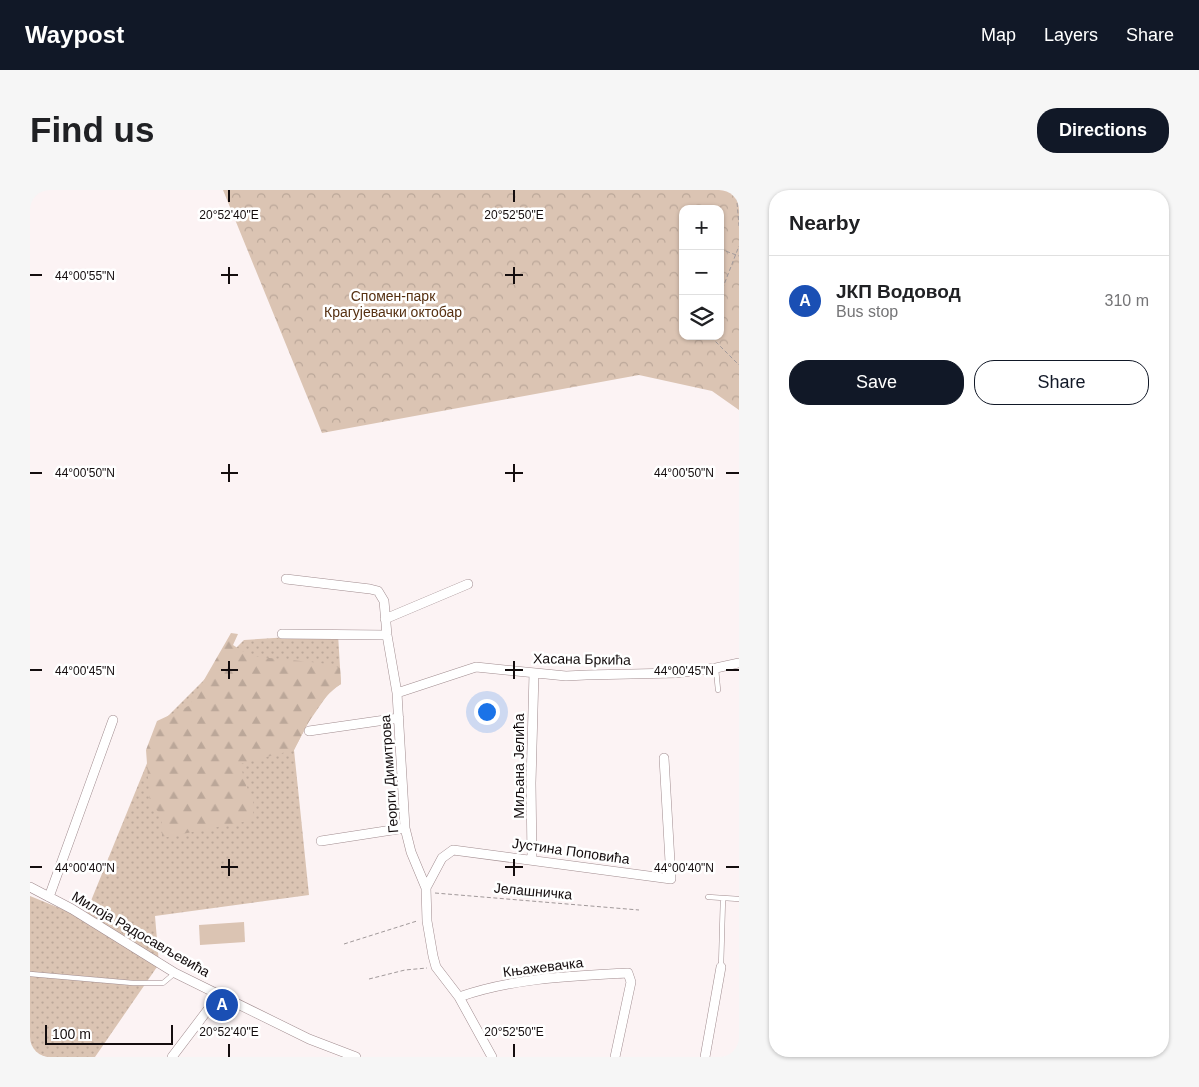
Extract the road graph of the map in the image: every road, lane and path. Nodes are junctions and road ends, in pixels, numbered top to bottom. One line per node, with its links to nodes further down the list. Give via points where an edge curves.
1 (736, 190): 2 (path)
2 (739, 226)
3 (739, 246): 5 (path)
4 (723, 250): 5 (path)
5 (736, 255): 6 (path); 7 (path)
6 (739, 256)
7 (724, 285)
8 (715, 340): 9 (path)
9 (739, 365)
10 (286, 580): 12 (street, Георги Димитрова, via 378,591 384,601)
11 (468, 584): 12 (street)
12 (385, 619): 14 (street, Георги Димитрова)
13 (282, 634): 14 (street)
14 (387, 635): 19 (street, Георги Димитрова)
15 (739, 663): 16 (street, Хасана Бркића)
16 (716, 668): 17 (street, Хасана Бркића, via 653,674 566,676); 18 (lane)
17 (534, 673): 19 (street, Хасана Бркића, via 476,668); 26 (street, Миљана Јелића)
18 (718, 690)
19 (397, 693): 20 (street, Георги Димитрова)
20 (399, 718): 22 (street); 24 (street, Георги Димитрова)
21 (113, 720): 29 (street)
22 (309, 730)
23 (664, 758): 26 (street, Јустина Поповића, via 672,879)
24 (405, 828): 25 (street); 28 (street, Георги Димитрова)
25 (321, 840)
26 (532, 859): 28 (street, Јустина Поповића, via 453,850 442,858)
27 (30, 887): 29 (street, Милоја Радосављевића)
28 (426, 890): 33 (path, Јелашничка); 34 (street, Георги Димитрова)
29 (49, 897): 38 (street, Милоја Радосављевића)
30 (708, 898): 31 (lane)
31 (723, 898): 32 (lane); 36 (lane)
32 (739, 898)
33 (639, 910)
34 (427, 921): 35 (path, via 418,920); 37 (street, Георги Димитрова)
35 (344, 944)
36 (722, 966): 48 (street)
37 (436, 967): 40 (path, via 405,970); 42 (street, Георги Димитрова)
38 (175, 973): 39 (lane, via 163,983 133,984); 41 (street, Милоја Радосављевића)
39 (30, 974)
40 (369, 979)
41 (219, 995): 43 (street, Милоја Радосављевића); 44 (street)
42 (458, 997): 46 (street, Георги Димитрова); 47 (street, Књажевачка, via 479,990 554,978 628,973 631,982)
43 (337, 1054): 45 (street, Милоја Радосављевића)
44 (172, 1057)
45 (356, 1057)
46 (492, 1057)
47 (615, 1057)
48 (705, 1057)

